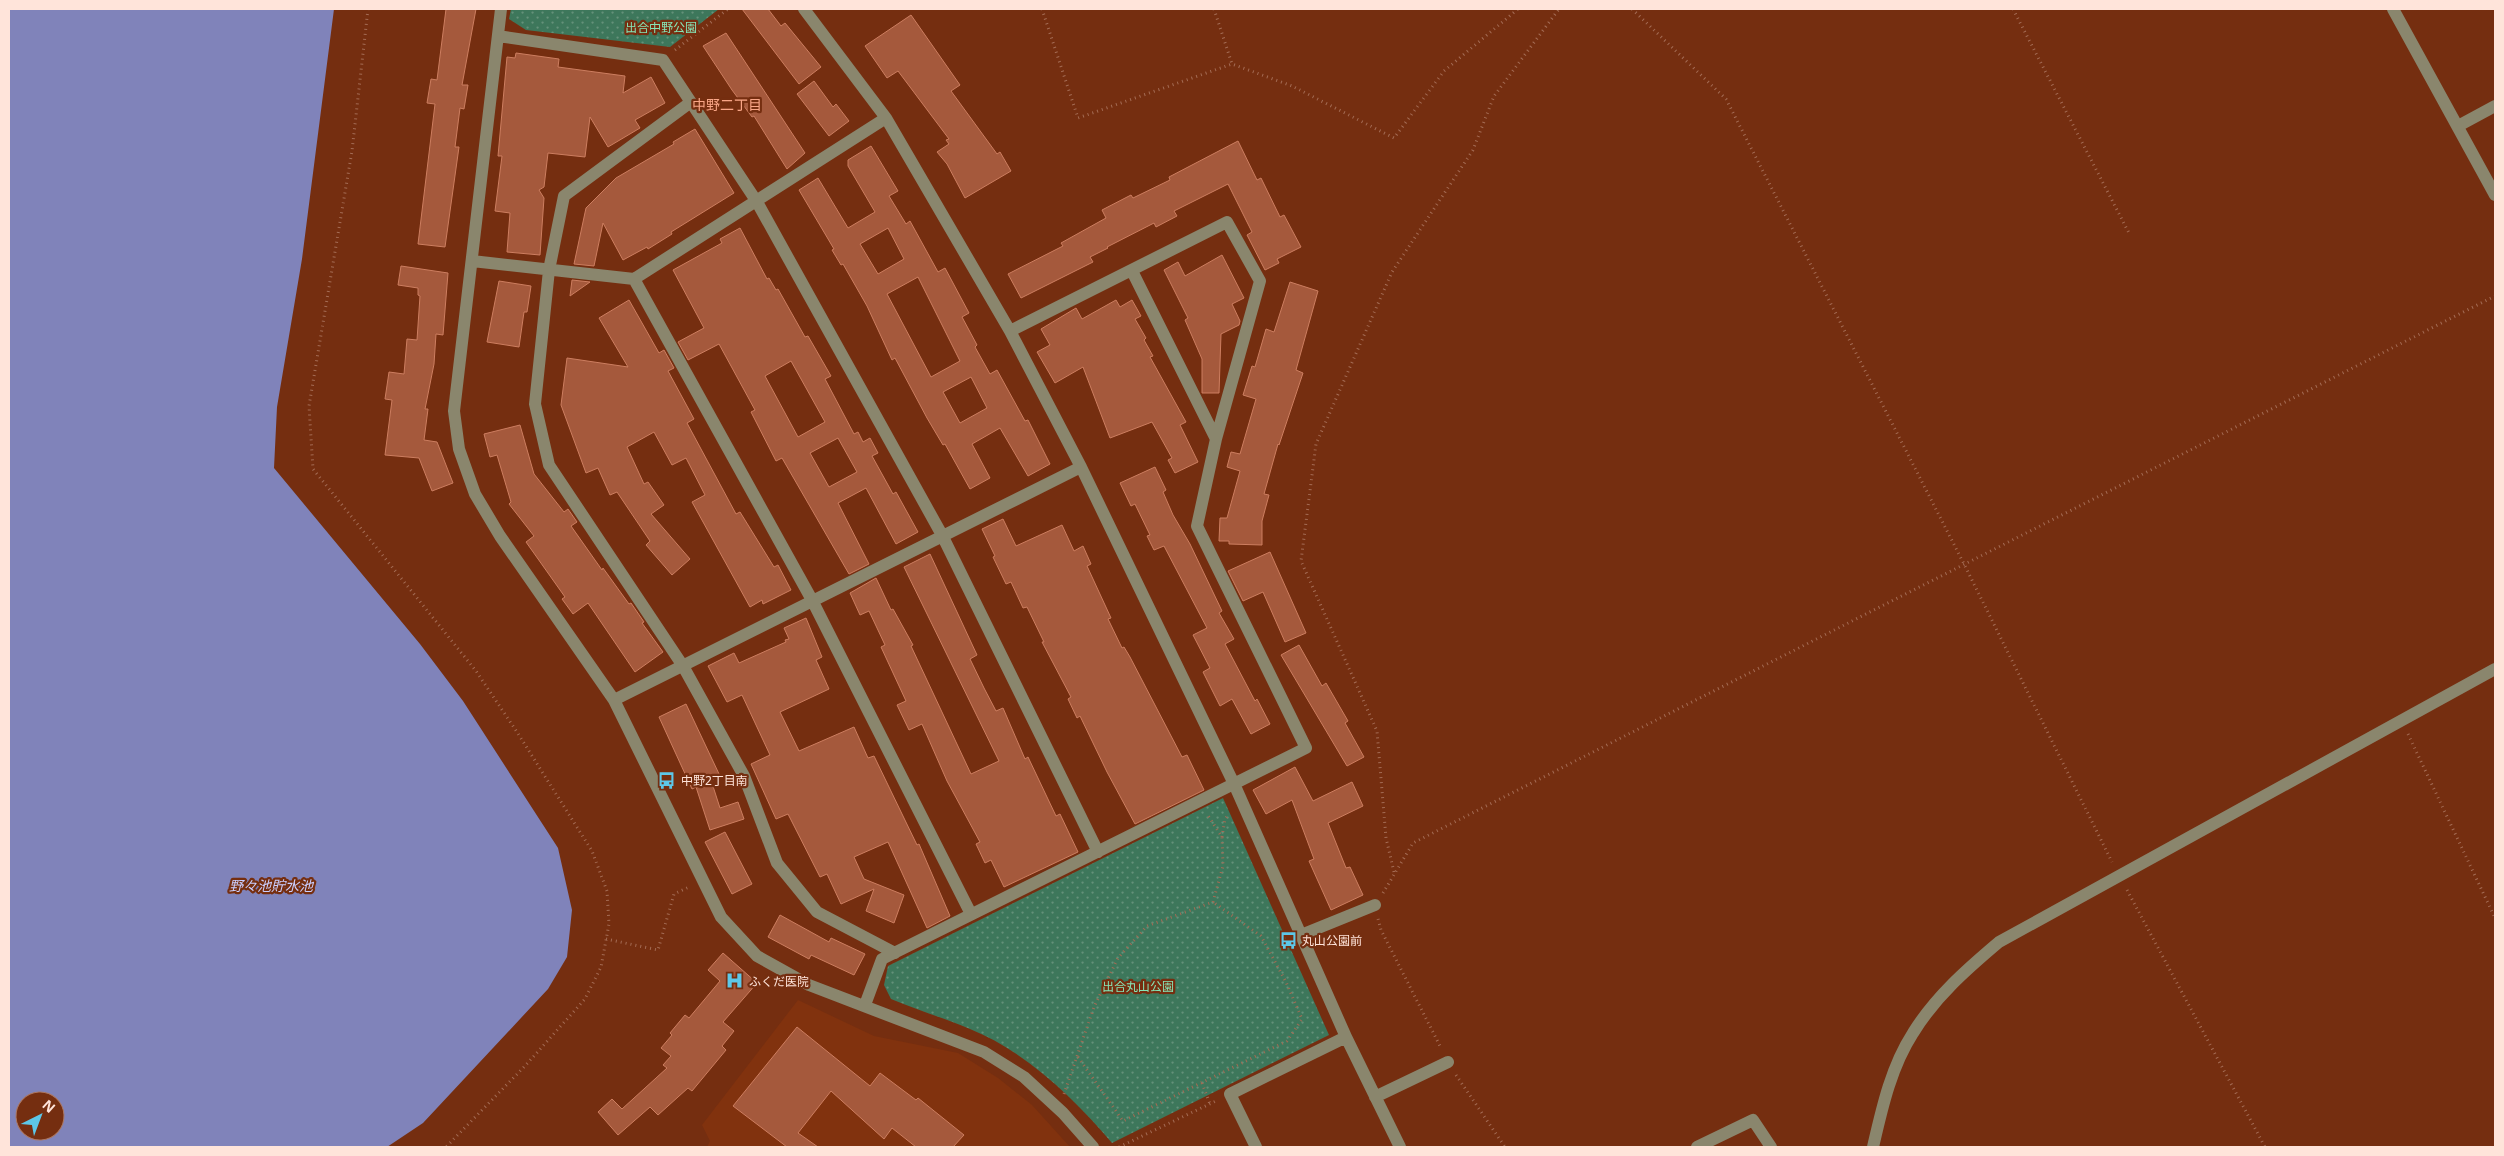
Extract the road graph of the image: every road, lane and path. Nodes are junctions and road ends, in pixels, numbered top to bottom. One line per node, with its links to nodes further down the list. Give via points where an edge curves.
1 (368, 9): 48 (path, via 352,151 309,406 313,469 476,672 587,843 607,891 609,924)
2 (501, 9): 12 (street)
3 (728, 9): 13 (path)
4 (804, 9): 17 (street)
5 (1042, 9): 14 (path, via 1078,118)
6 (1214, 9): 14 (path)
7 (1518, 9): 14 (path, via 1444,71 1394,138 1292,86)
8 (1559, 9): 40 (path, via 1494,96 1473,150 1392,272 1316,444 1301,561 1377,731 1386,838)
9 (1632, 9): 31 (path, via 1726,99)
10 (2013, 9): 21 (path)
11 (2393, 9): 18 (street)
12 (498, 36): 13 (street); 22 (street)
13 (663, 60): 15 (street)
14 (1232, 64)
15 (690, 102): 20 (street); 23 (street, via 564,196)
16 (2495, 106): 18 (street)
17 (886, 118): 20 (street); 27 (street)
18 (2458, 126): 19 (street)
19 (2495, 194)
20 (757, 202): 25 (street); 30 (street)
21 (2130, 235)
22 (472, 261): 23 (street); 35 (street, via 454,411 459,449 475,494 500,536)
23 (549, 270): 25 (street); 33 (street, via 535,404 549,465)
24 (1132, 271): 27 (street); 28 (street); 28 (street, via 1227,222 1260,282)
25 (634, 279): 32 (street)
26 (2495, 296): 31 (path)
27 (1010, 331): 29 (street)
28 (1216, 439): 37 (street, via 1197,526 1306,748)
29 (1081, 467): 30 (street); 37 (street)
30 (942, 535): 32 (street); 39 (street)
31 (1964, 564): 40 (path, via 1413,843); 41 (path)
32 (812, 600): 33 (street); 45 (street)
33 (683, 666): 35 (street); 49 (street, via 744,776 777,863 817,912)
34 (2495, 669): 36 (street)
35 (614, 700): 42 (street)
36 (2401, 720): 41 (street); 46 (path)
37 (1235, 786): 38 (street); 47 (street)
38 (1200, 802): 39 (street); 43 (path, via 1222,838 1223,866)
39 (1098, 852): 45 (street)
40 (1394, 873): 44 (path)
41 (2118, 875): 67 (street, via 1999,942 1956,979 1913,1033 1887,1090); 68 (path)
42 (703, 880): 48 (path, via 674,894 658,950); 50 (street, via 721,917 757,956 809,985)
43 (1213, 902): 52 (path, via 1147,926 1118,958 1094,1007); 54 (path, via 1261,936 1302,1019 1287,1041)
44 (1375, 905): 47 (street); 53 (path, via 1381,930)
45 (971, 914): 49 (street)
46 (2495, 918)
47 (1301, 934): 51 (street)
48 (606, 939): 59 (path, via 601,967 585,999)
49 (895, 953): 50 (street, via 882,959)
50 (865, 1005): 58 (street, via 984,1052 1024,1077)
51 (1346, 1037): 55 (street); 56 (street)
52 (1078, 1057): 54 (path, via 1123,1121); 58 (path)
53 (1448, 1062): 56 (street); 64 (path)
54 (1202, 1083): 57 (path)
55 (1230, 1094): 57 (path); 62 (street)
56 (1375, 1097): 63 (street)
57 (1210, 1104): 61 (path)
58 (1058, 1109): 60 (street)
59 (446, 1147)
60 (1093, 1147)
61 (1119, 1147)
62 (1256, 1147)
63 (1400, 1147)
64 (1505, 1147)
65 (1697, 1147): 66 (street, via 1753,1120)
66 (1771, 1147)
67 (1873, 1147)
68 (2265, 1147)

